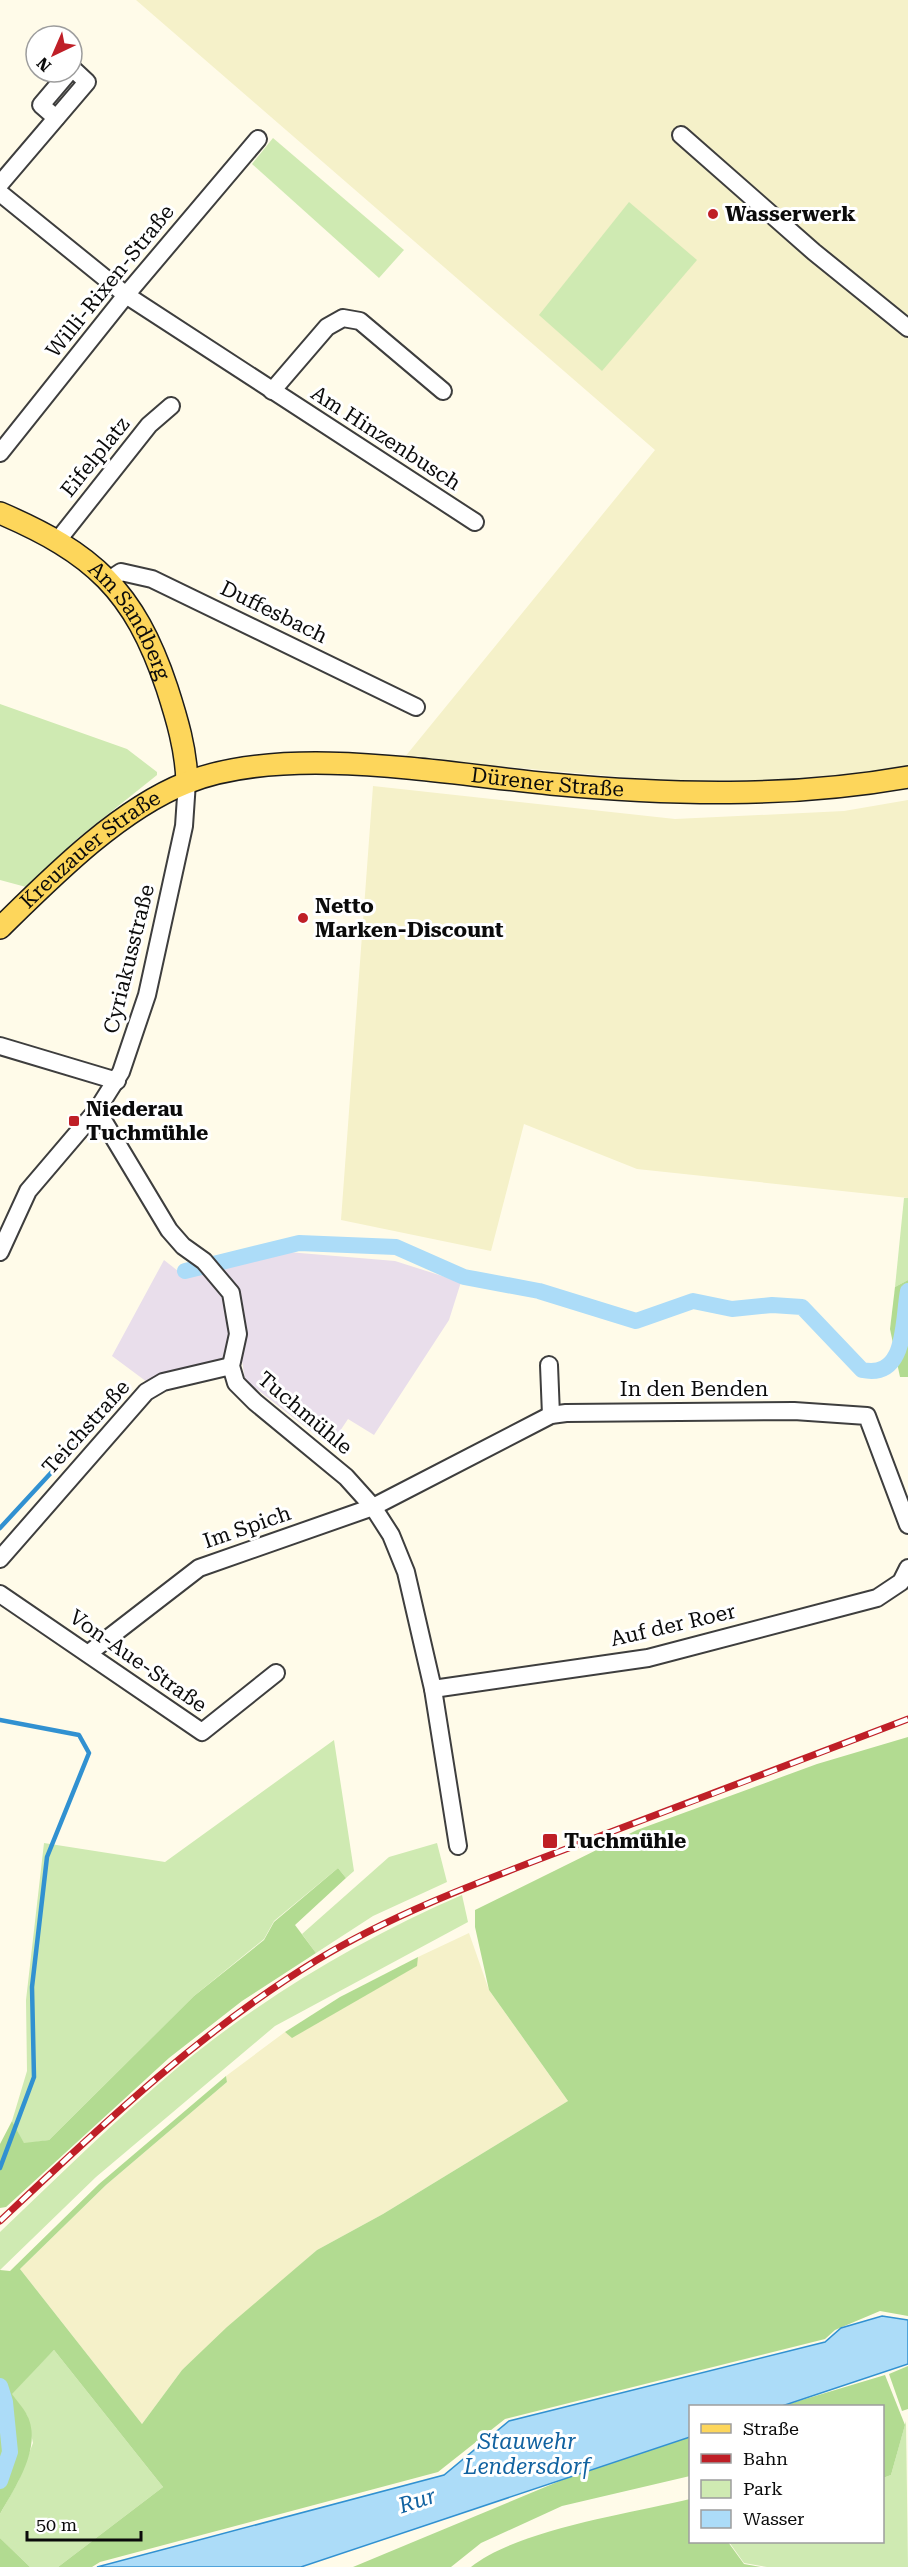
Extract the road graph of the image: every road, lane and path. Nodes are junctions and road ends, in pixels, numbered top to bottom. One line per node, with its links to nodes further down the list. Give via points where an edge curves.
1 (84, 79): 3 (street, via 87,82)
2 (59, 84): 3 (street, via 41,105)
3 (56, 118): 6 (street)
4 (681, 135): 9 (street)
5 (258, 139): 8 (street, Willi-Rixen-Straße)
6 (0, 184)
7 (0, 193): 8 (street, Am Hinzenbusch)
8 (126, 295): 10 (street, Am Hinzenbusch); 13 (street, Willi-Rixen-Straße)
9 (908, 328)
10 (272, 391): 11 (street, Am Hinzenbusch, via 327,327 343,318 360,321); 15 (street, Am Hinzenbusch)
11 (443, 391)
12 (171, 406): 16 (street, Eifelplatz, via 149,426)
13 (0, 453)
14 (0, 513): 16 (main road, Am Sandberg)
15 (476, 522)
16 (58, 540): 17 (main road, Am Sandberg)
17 (109, 580): 18 (street, Duffesbach, via 121,572 152,579); 20 (main road, Am Sandberg, via 132,610 154,651 185,748)
18 (416, 707)
19 (908, 777): 20 (main road, Dürener Straße, via 796,792 675,793 303,763 233,769)
20 (187, 782): 21 (main road, Kreuzauer Straße, via 164,792 84,849); 23 (street, Cyriakusstraße, via 184,826 147,995)
21 (0, 928)
22 (0, 1046): 23 (street)
23 (117, 1081): 24 (street, Cyriakusstraße)
24 (97, 1110): 25 (street, Cyriakusstraße, via 28,1191); 27 (street, Tuchmühle, via 169,1230 210,1267 231,1293 238,1334)
25 (0, 1252)
26 (549, 1365): 28 (street)
27 (231, 1366): 29 (street, Tuchmühle, via 236,1383 255,1402 346,1476); 31 (street, Teichstraße, via 164,1382 146,1392)
28 (551, 1415): 29 (street, In den Benden); 30 (street, In den Benden, via 701,1411 837,1412 867,1416)
29 (373, 1507): 34 (street, Im Spich, via 199,1568); 36 (street, Tuchmühle, via 391,1535 406,1572)
30 (908, 1525)
31 (0, 1559)
32 (908, 1568): 36 (street, Auf der Roer, via 901,1582 877,1598 648,1658)
33 (0, 1594): 34 (street, Von-Aue-Straße)
34 (89, 1653): 35 (street, Von-Aue-Straße, via 202,1732)
35 (276, 1673)
36 (433, 1689): 37 (street, Tuchmühle)
37 (458, 1846)

